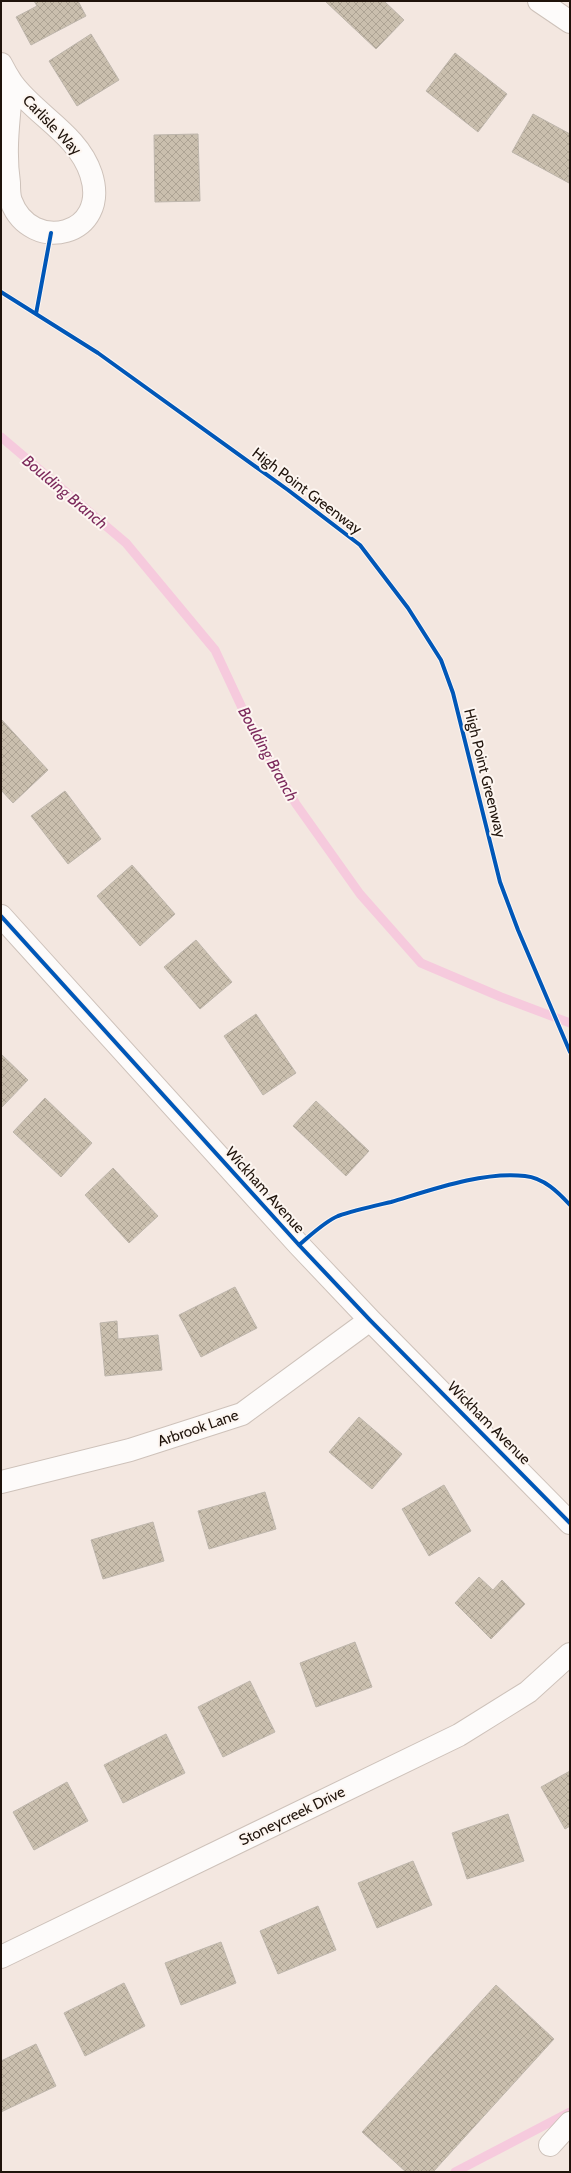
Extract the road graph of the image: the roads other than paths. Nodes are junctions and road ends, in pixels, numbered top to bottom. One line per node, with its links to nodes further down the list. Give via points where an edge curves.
1 (539, 1): 2 (street)
2 (566, 12)
3 (1, 64): 4 (street, Carlisle Way)
4 (12, 83): 4 (street, Carlisle Way, via 5,160 11,201 22,219 36,229 51,233 66,231 82,223 91,212 94,195 91,174 80,152)
5 (1, 917): 6 (street, Wickham Avenue, via 294,1240)
6 (370, 1320): 7 (street, Arbrook Lane, via 242,1414 130,1450); 8 (street, Wickham Avenue)
7 (1, 1482)
8 (570, 1523)
9 (570, 1654): 10 (street, Stoneycreek Drive, via 528,1692 459,1735)
10 (1, 1957)
11 (570, 2123): 12 (street)
12 (550, 2145)

